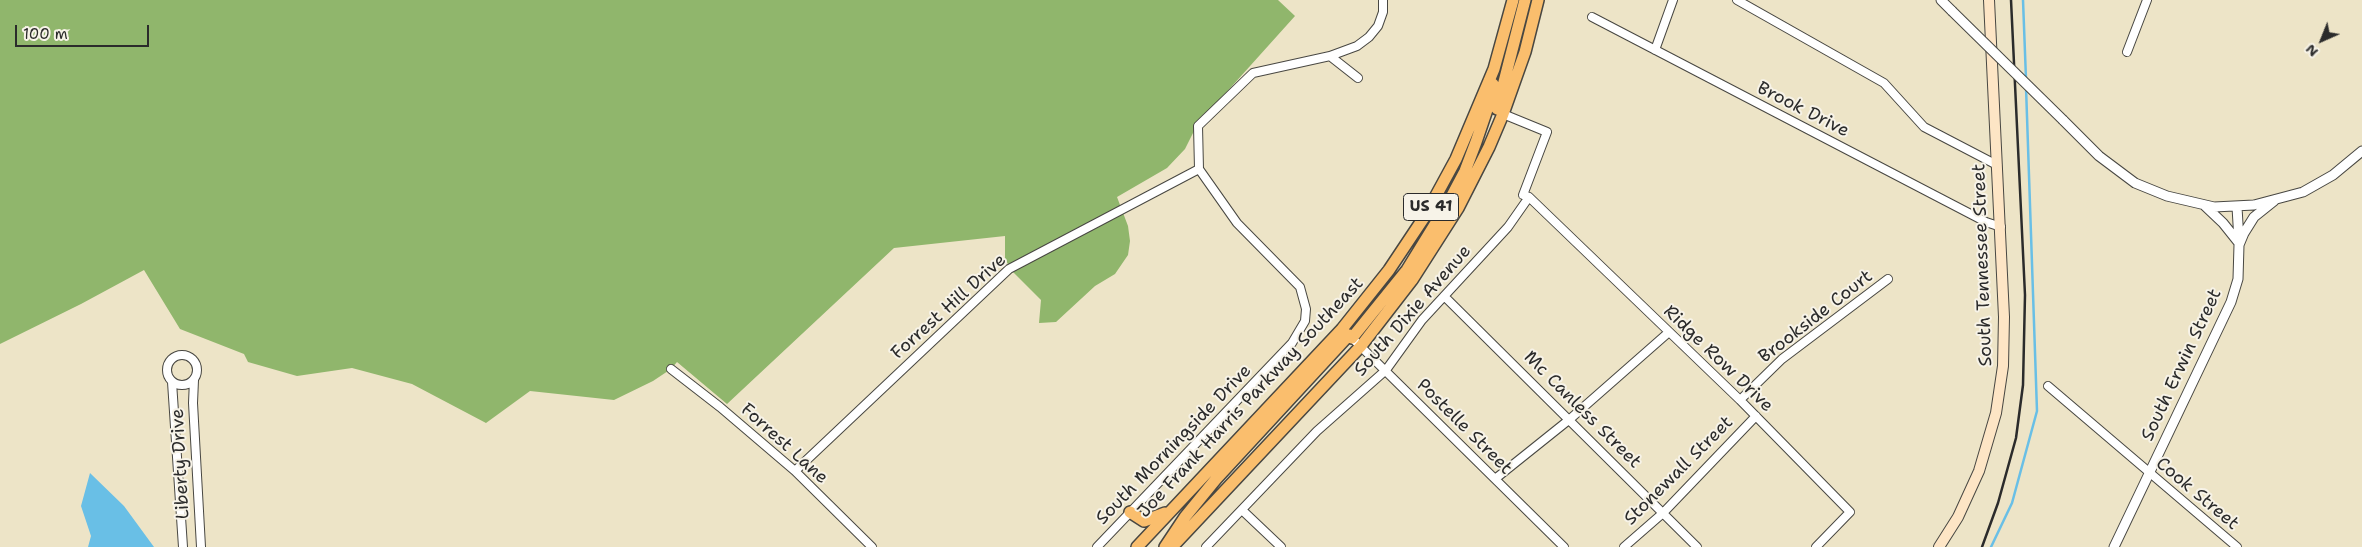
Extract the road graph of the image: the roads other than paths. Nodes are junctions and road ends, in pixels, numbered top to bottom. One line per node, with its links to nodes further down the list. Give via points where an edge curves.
1 (1383, 0): 13 (street, via 1378,26 1369,37 1357,46)
2 (1513, 0): 29 (main road, Joe Frank Harris Parkway Southeast / US 41, via 1494,69 1456,159)
3 (1525, 0): 16 (main road, via 1497,109)
4 (1538, 0): 15 (main road, Joe Frank Harris Parkway Southeast / US 41, via 1525,52)
5 (1673, 0): 11 (street)
6 (1737, 0): 18 (street, via 1884,83 1924,127)
7 (1941, 0): 22 (street, bridge, via 2099,156 2135,183 2167,196)
8 (1989, 0): 18 (main road, South Tennessee Street)
9 (2147, 0): 12 (street)
10 (1592, 17): 11 (street, Brook Drive)
11 (1655, 50): 24 (street, Brook Drive)
12 (2127, 52)
13 (1330, 56): 14 (street); 19 (street, via 1253,73 1198,126)
14 (1358, 78)
15 (1503, 114): 16 (main road, Joe Frank Harris Parkway Southeast / US 41); 20 (street, via 1547,132 1523,195)
16 (1496, 130): 29 (main road, Joe Frank Harris Parkway Southeast / US 41, via 1469,188 1426,260 1395,303)
17 (2362, 151): 21 (street, via 2319,184)
18 (1997, 165): 24 (main road, South Tennessee Street)
19 (1199, 169): 40 (street, Forrest Hill Drive, via 1009,269); 45 (street, South Morningside Drive, via 1238,223 1300,287 1306,316 1292,342)
20 (1529, 197): 27 (street, South Dixie Avenue, via 1508,227); 28 (street, Ridge Row Drive)
21 (2274, 201): 23 (street); 25 (street, via 2254,217)
22 (2204, 205): 23 (street); 25 (street)
23 (2237, 207): 25 (street, South Erwin Street)
24 (2001, 227): 62 (main road, South Tennessee Street, via 2004,353 1996,413 1972,490)
25 (2239, 244): 41 (street, South Erwin Street, via 2234,295)
26 (1888, 279): 35 (street, Brookside Court, via 1782,359)
27 (1444, 296): 31 (street, South Dixie Avenue, via 1422,320); 37 (street, Mc Canless Street)
28 (1668, 332): 35 (street, Ridge Row Drive); 37 (street)
29 (1351, 337): 31 (street, Postelle Street); 43 (main road, Joe Frank Harris Parkway Southeast / US 41); 47 (main road, Joe Frank Harris Parkway Southeast / US 41); 53 (main road, via 1216,479)
30 (671, 369): 40 (street, Forrest Lane)
31 (1386, 370): 42 (street, Postelle Street); 44 (street, South Dixie Avenue, via 1327,422)
32 (194, 380): 33 (street, via 184,386); 33 (street, via 198,369 196,363 192,358 181,355 170,360 166,367); 39 (street, Liberty Drive)
33 (172, 382): 38 (street, Liberty Drive)
34 (2048, 386): 41 (street, Cook Street)
35 (1740, 400): 36 (street, Ridge Row Drive)
36 (1756, 416): 46 (street, Stonewall Street); 61 (street, Ridge Row Drive, via 1850,512)
37 (1570, 419): 42 (street); 46 (street, Mc Canless Street)
38 (177, 438): 39 (street); 48 (street, Liberty Drive)
39 (195, 440): 49 (street, Liberty Drive)
40 (795, 471): 50 (street, Forrest Lane)
41 (2149, 474): 63 (street, South Erwin Street); 64 (street, Cook Street)
42 (1495, 479): 58 (street, Postelle Street)
43 (1177, 505): 45 (main road, via 1149,521 1140,520); 52 (main road, Joe Frank Harris Parkway Southeast / US 41)
44 (1242, 510): 56 (street, South Dixie Avenue); 57 (street)
45 (1130, 512): 51 (street, South Morningside Drive)
46 (1663, 513): 59 (street, Stonewall Street); 60 (street, Mc Canless Street)
47 (1188, 530): 54 (main road, Joe Frank Harris Parkway Southeast / US 41); 55 (main road)
48 (183, 547)
49 (201, 547)
50 (872, 547)
51 (1097, 547)
52 (1137, 547)
53 (1165, 547)
54 (1172, 547)
55 (1186, 547)
56 (1206, 547)
57 (1281, 547)
58 (1564, 547)
59 (1624, 547)
60 (1697, 547)
61 (1816, 547)
62 (1939, 547)
63 (2114, 547)
64 (2237, 547)

